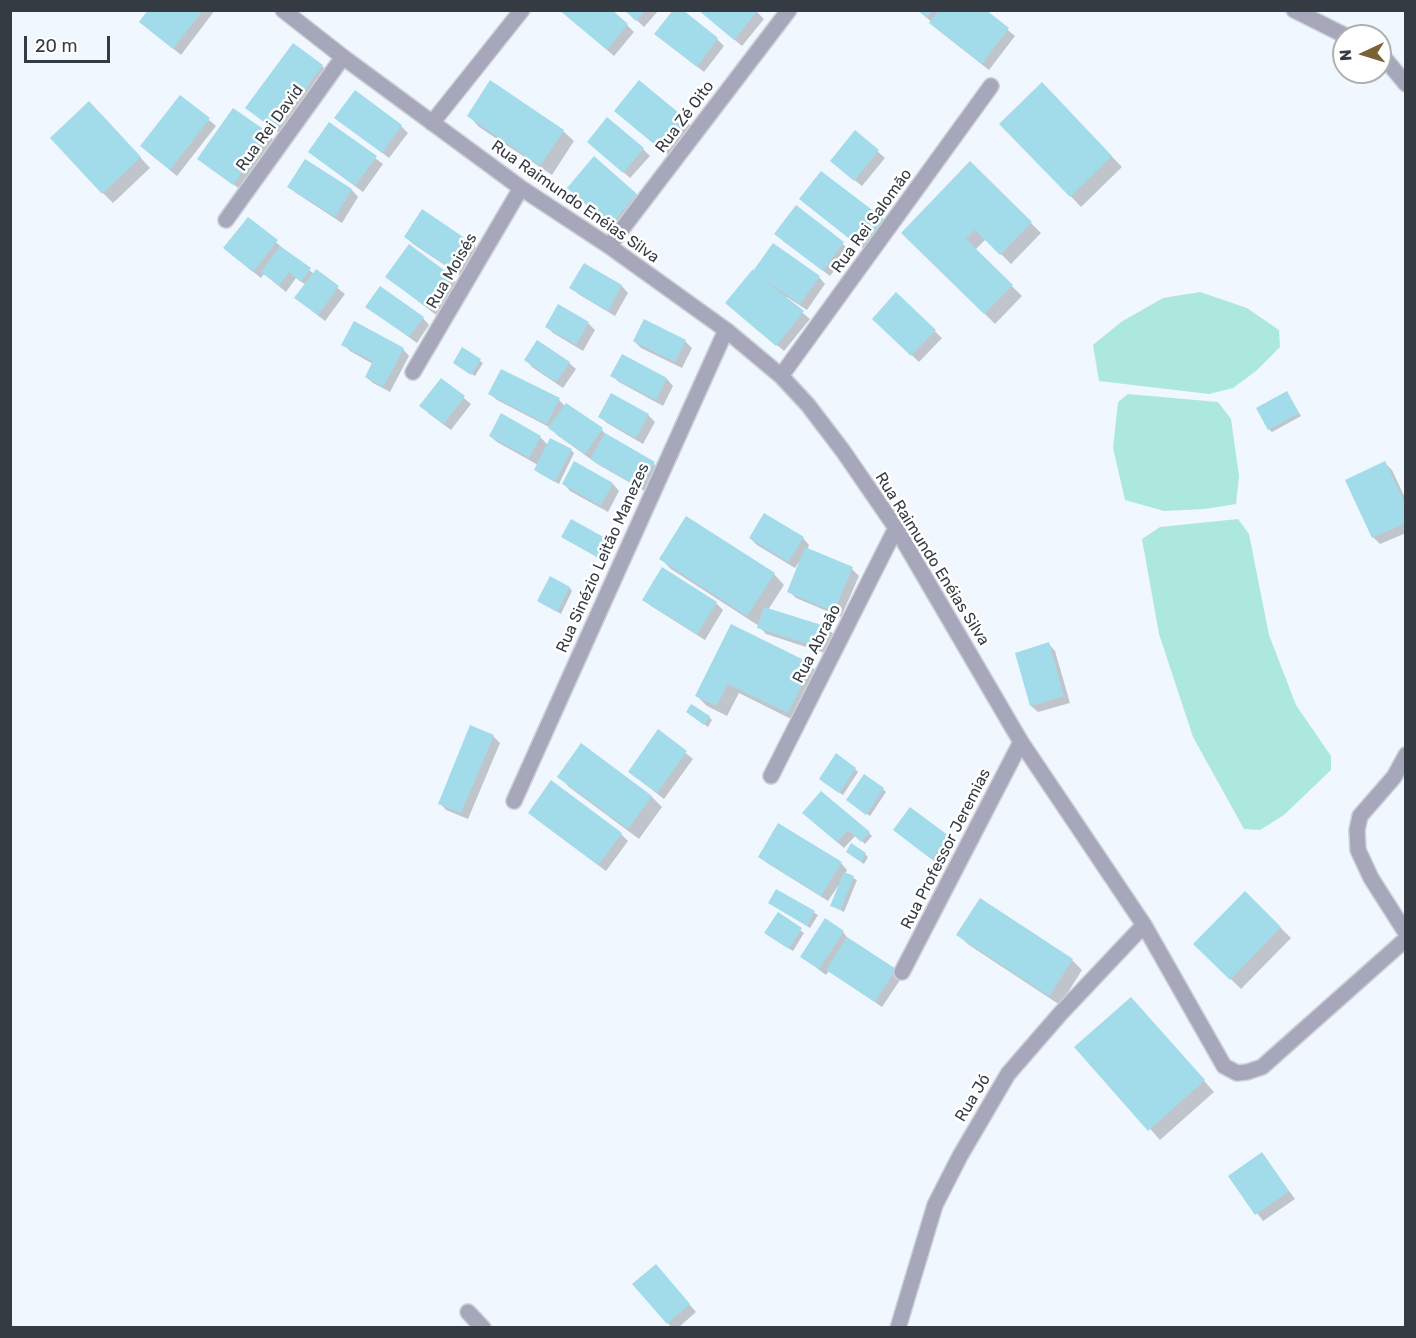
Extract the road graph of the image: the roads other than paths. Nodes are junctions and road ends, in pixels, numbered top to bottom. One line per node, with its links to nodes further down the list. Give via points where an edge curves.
1 (283, 10): 6 (street, Rua Raimundo Enéias Silva)
2 (522, 10): 10 (street)
3 (789, 10): 13 (street, Rua Zé Oito)
4 (1294, 10): 5 (street)
5 (1332, 29)
6 (343, 57): 10 (street, Rua Raimundo Enéias Silva); 12 (street, Rua Rei David)
7 (1392, 67): 8 (street)
8 (1406, 84)
9 (991, 86): 16 (street, Rua Rei Salomão)
10 (432, 123): 11 (street, Rua Raimundo Enéias Silva)
11 (521, 188): 13 (street, Rua Raimundo Enéias Silva); 15 (street, Rua Moisés)
12 (226, 220)
13 (609, 246): 14 (street, Rua Raimundo Enéias Silva)
14 (726, 330): 16 (street, Rua Raimundo Enéias Silva); 21 (street, Rua Sinézio Leitão Manezes)
15 (413, 372)
16 (781, 376): 17 (street, Rua Raimundo Enéias Silva, via 829,432)
17 (896, 528): 18 (street, Rua Raimundo Enéias Silva); 20 (street, Rua Abraão)
18 (1021, 742): 22 (street, Rua Raimundo Enéias Silva); 25 (street, Rua Professor Jeremias)
19 (1406, 755): 23 (street, via 1394,777 1360,816 1357,830 1358,850 1371,878)
20 (771, 776)
21 (514, 801)
22 (1144, 926): 24 (street, Rua Raimundo Enéias Silva, via 1224,1066 1237,1073 1262,1067); 28 (street, Rua Jó, via 1008,1074 935,1205)
23 (1406, 933)
24 (1406, 939)
25 (902, 972)
26 (468, 1312): 27 (street)
27 (483, 1328)
28 (898, 1328)

